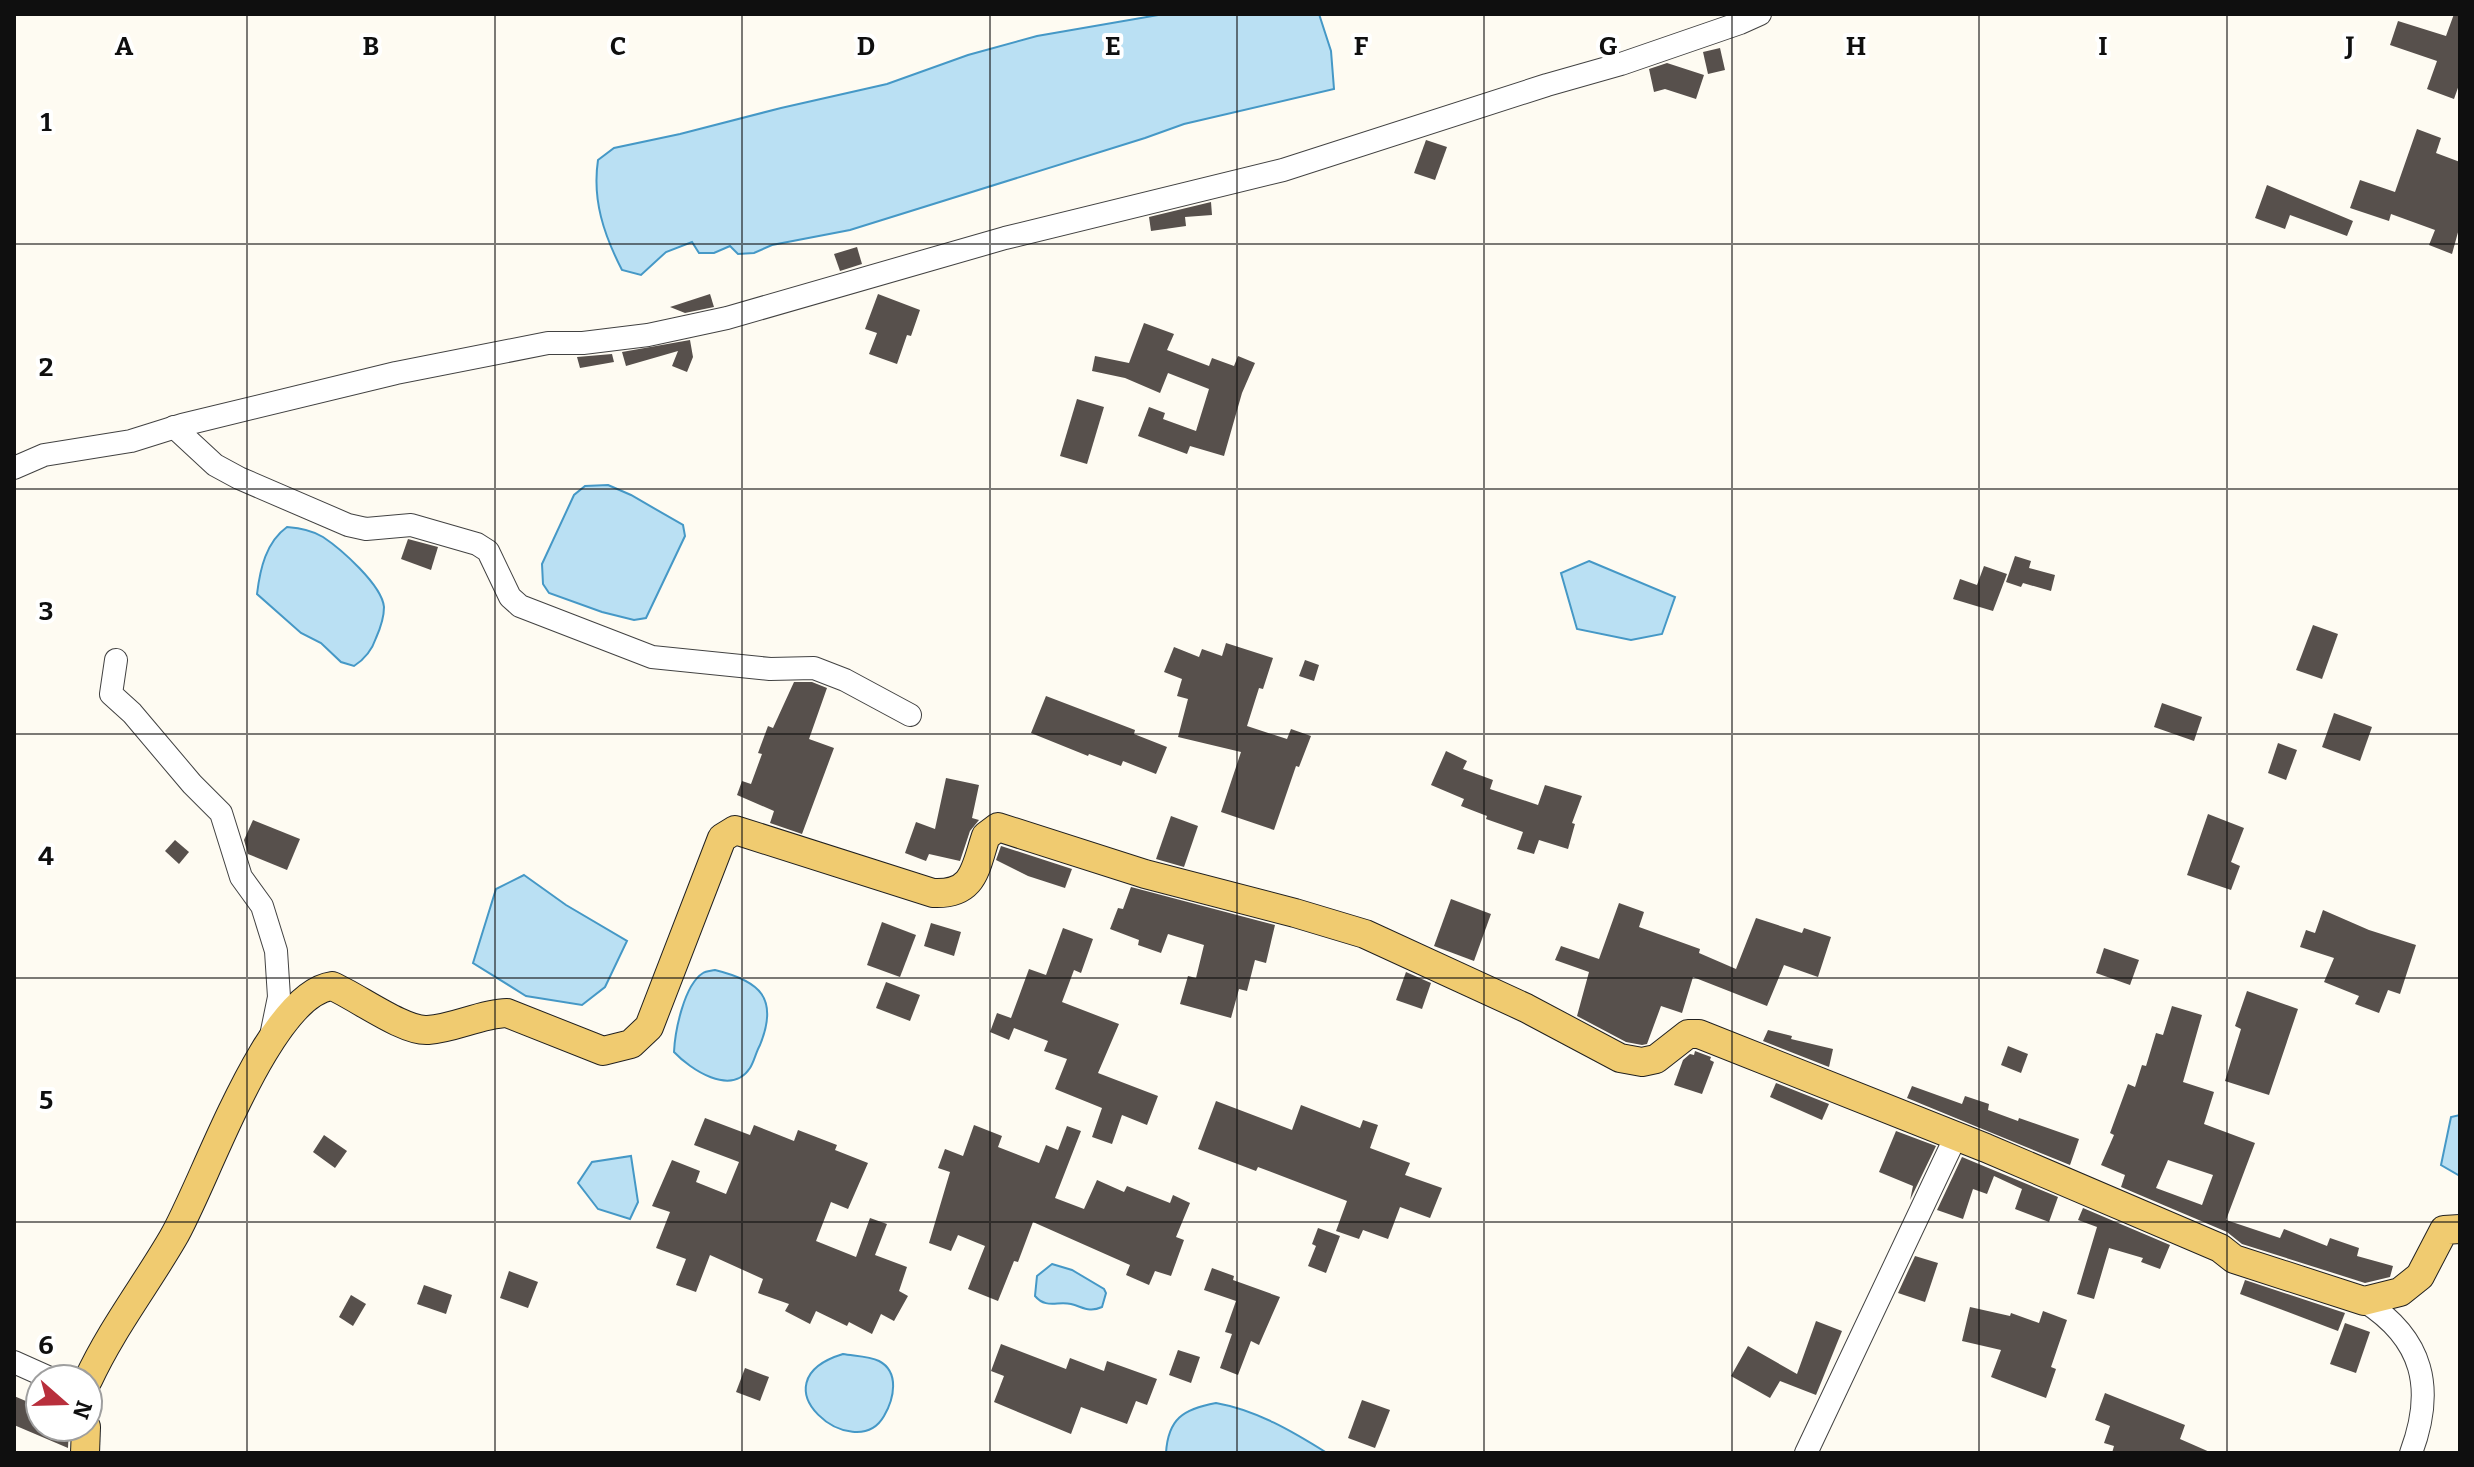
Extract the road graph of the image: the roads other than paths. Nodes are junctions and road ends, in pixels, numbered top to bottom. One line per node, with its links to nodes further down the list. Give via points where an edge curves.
1 (1760, 14): 2 (street, via 1621,64 1283,170 1005,238 727,318 648,335 517,349)
2 (174, 427): 3 (street, via 131,441 44,455); 5 (street, via 215,465 348,525 411,525 477,544 488,551 510,597 520,606 652,657 814,668)
3 (14, 468)
4 (116, 660): 6 (street, via 111,694 221,813 241,877 262,906 276,951 279,997)
5 (910, 715)
6 (271, 1037): 7 (main road, via 312,993 332,986 425,1031 507,1013 603,1051 631,1044 649,1027 722,838 735,830 948,894 971,878 986,836 998,827 1365,934 1620,1058 1656,1059 1688,1034 1699,1034); 10 (main road, via 173,1238)
7 (1956, 1136): 9 (main road, via 2220,1248 2234,1259); 11 (street)
8 (2460, 1229): 9 (main road, via 2444,1230 2420,1276 2400,1292)
9 (2364, 1301): 12 (street, via 2387,1317 2420,1363 2422,1393)
10 (98, 1363)
11 (1806, 1453)
12 (2411, 1453)

